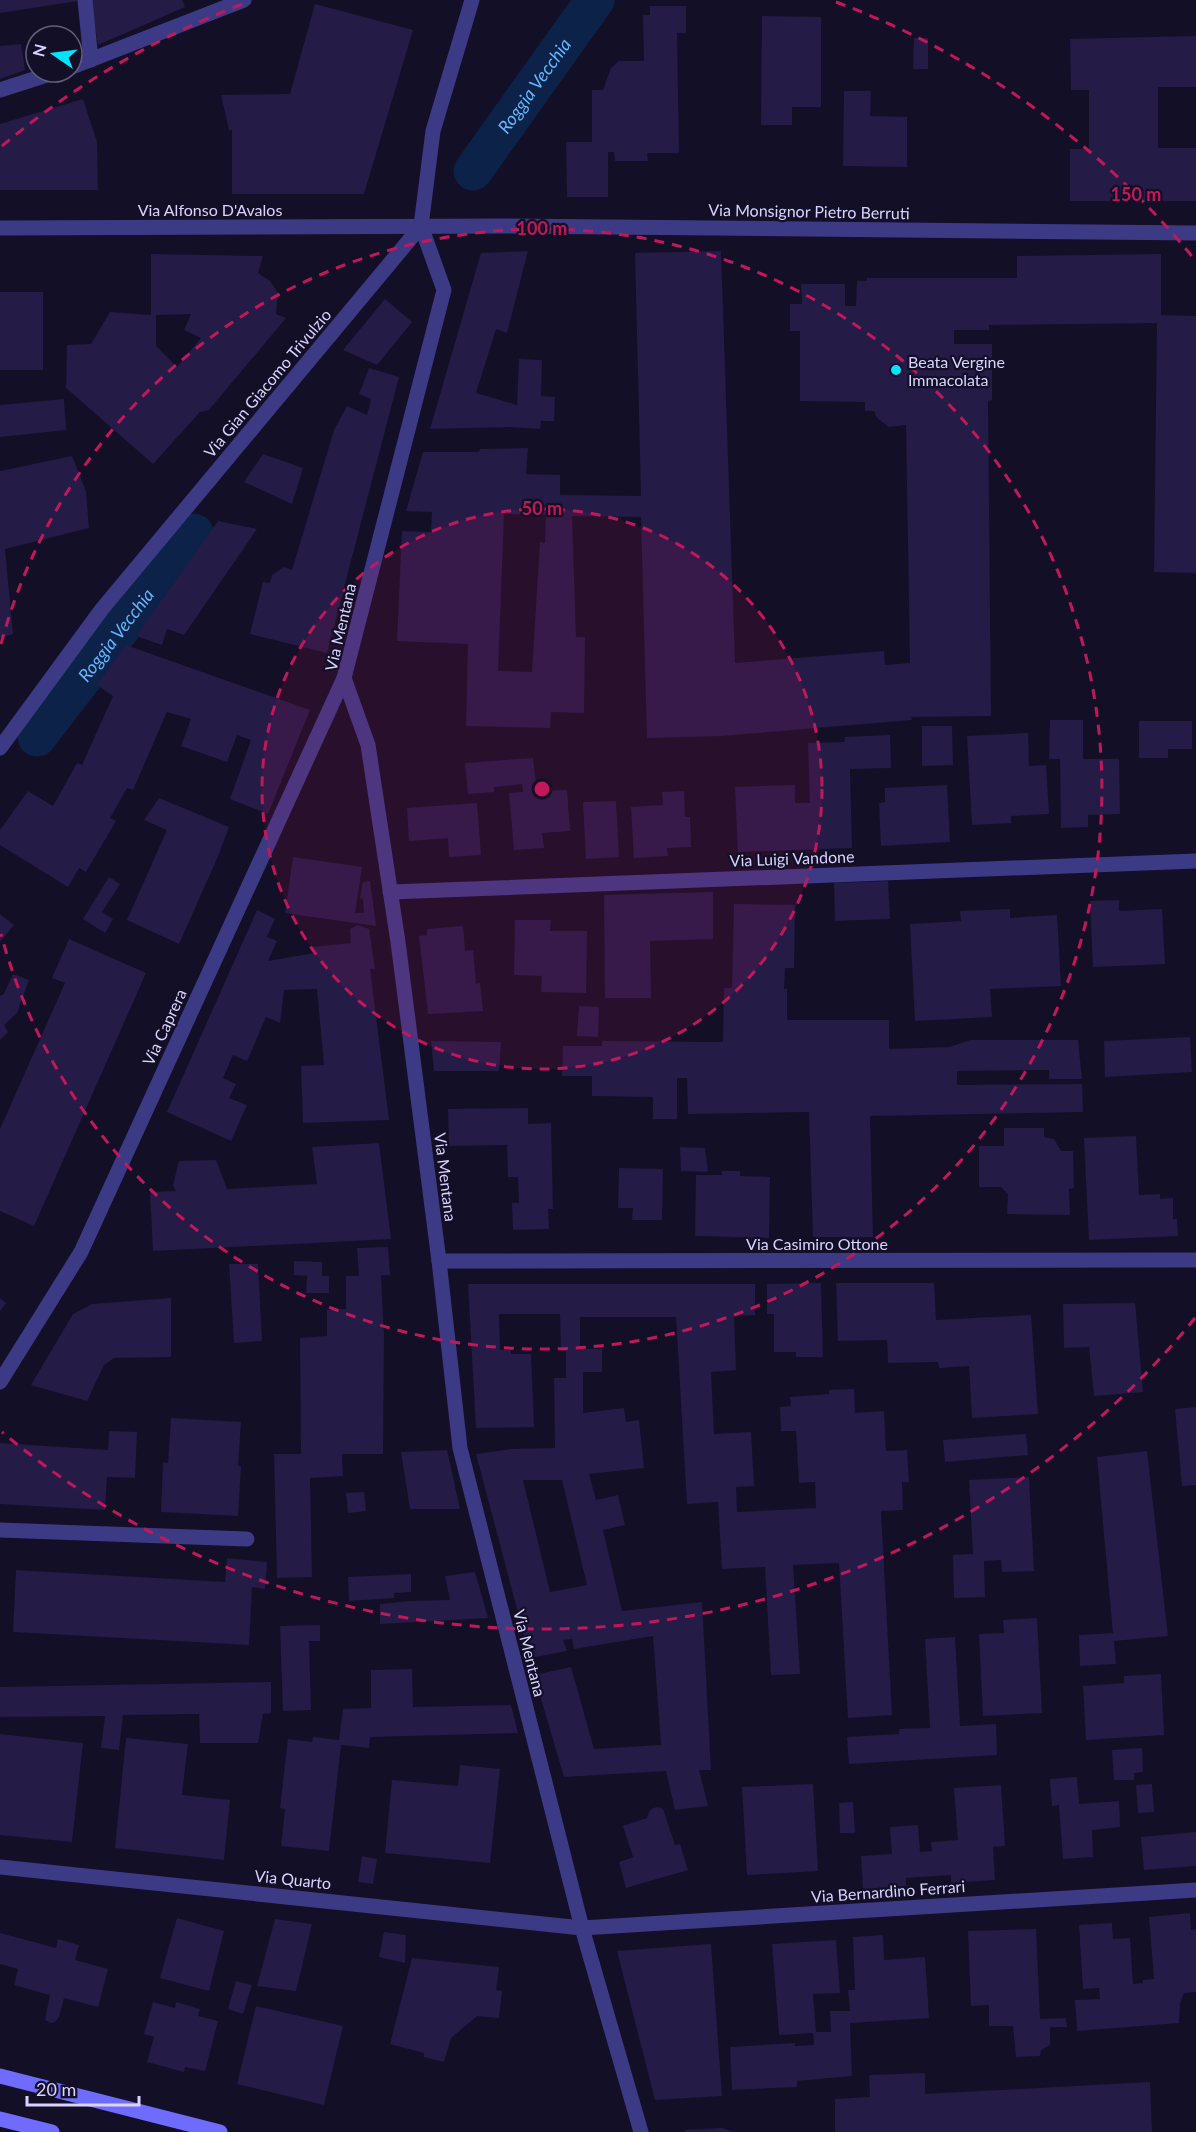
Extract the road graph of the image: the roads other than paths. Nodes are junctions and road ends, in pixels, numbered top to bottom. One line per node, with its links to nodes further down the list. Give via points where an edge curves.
1 (85, 0): 4 (street)
2 (244, 0): 4 (street)
3 (472, 0): 8 (street, via 433,131)
4 (92, 60): 5 (street)
5 (84, 63)
6 (24, 82): 7 (street)
7 (0, 90)
8 (421, 226): 9 (street, Via Alfonso D'Avalos); 10 (street, Via Monsignor Pietro Berruti); 11 (street, Via Mentana, via 444,290); 12 (street, Via Gian Giacomo Trivulzio, via 102,609)
9 (0, 228)
10 (1196, 233)
11 (344, 678): 14 (street, Via Mentana, via 368,745); 17 (street, Via Caprera, via 81,1252)
12 (0, 748)
13 (1196, 861): 14 (street, Via Luigi Vandone)
14 (390, 892): 16 (street, Via Mentana)
15 (1196, 1260): 16 (street, Via Casimiro Ottone)
16 (439, 1261): 22 (street, Via Mentana, via 460,1448)
17 (0, 1382)
18 (0, 1530): 19 (street)
19 (247, 1539)
20 (0, 1867): 22 (street, Via Quarto)
21 (1196, 1890): 22 (street, Via Bernardino Ferrari)
22 (582, 1928): 27 (street, Via Mentana)
23 (0, 2076): 26 (main road)
24 (0, 2119): 25 (main road)
25 (52, 2132)
26 (220, 2132)
27 (641, 2132)

